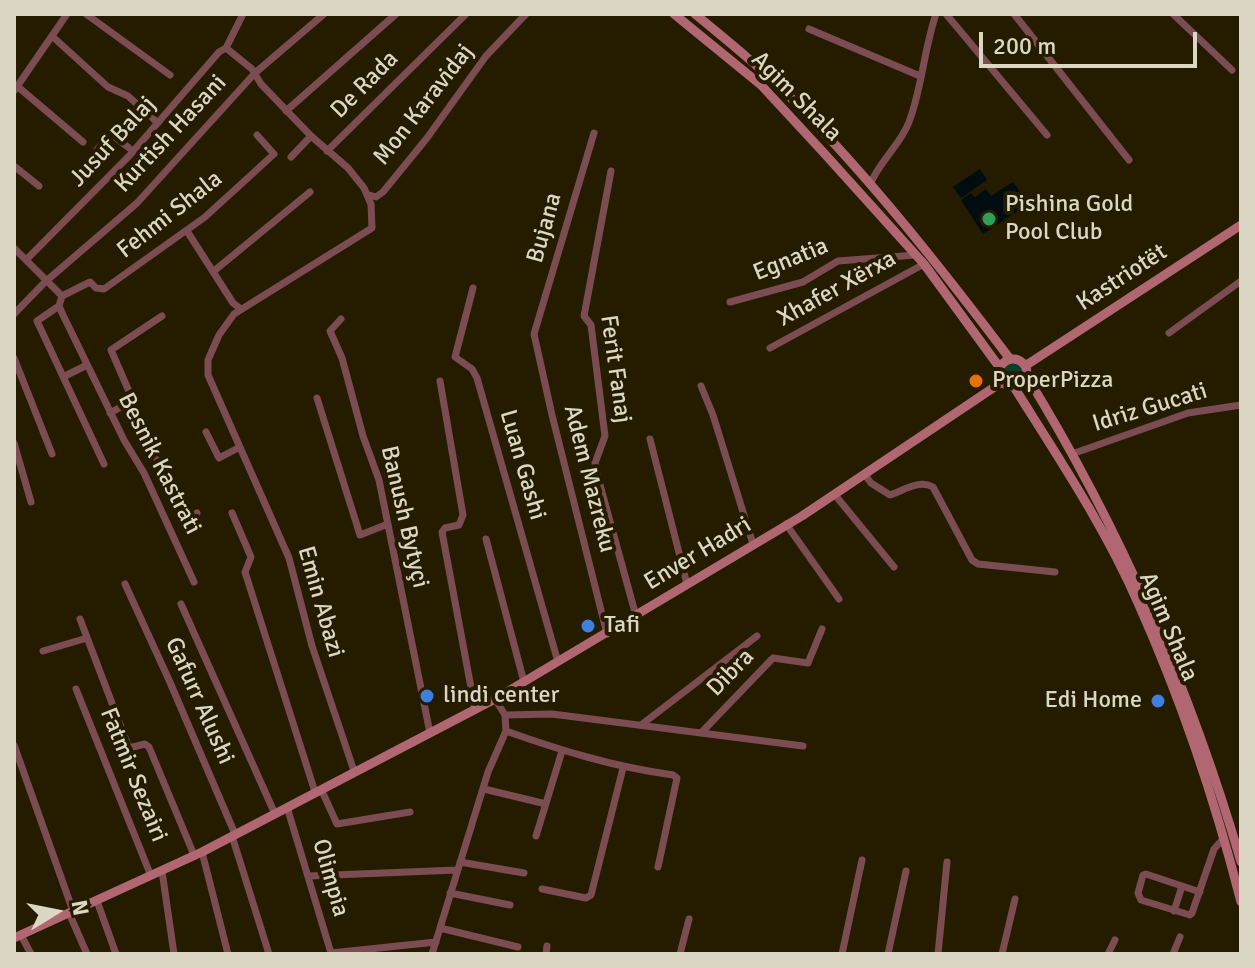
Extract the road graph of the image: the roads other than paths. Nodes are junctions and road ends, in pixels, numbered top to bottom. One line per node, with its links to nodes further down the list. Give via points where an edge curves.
1 (67, 14): 15 (street)
2 (86, 14): 19 (street)
3 (243, 14): 16 (street, Jusuf Balaj)
4 (324, 14): 18 (street, Kurtish Hasani)
5 (396, 14): 22 (street)
6 (466, 14): 31 (street, De Rada)
7 (526, 14): 39 (street, Mon Karavidaj, via 486,56 383,192)
8 (674, 14): 43 (main road, Agim Shala, via 761,85)
9 (695, 14): 36 (main road, Agim Shala, via 792,99)
10 (936, 14): 20 (street)
11 (946, 14): 26 (street)
12 (1014, 14): 33 (street)
13 (1173, 14): 17 (street)
14 (809, 29): 20 (street)
15 (53, 37): 21 (street); 23 (street)
16 (226, 48): 18 (street); 23 (street, Jusuf Balaj)
17 (1232, 70)
18 (255, 73): 22 (street, Mon Karavidaj); 48 (street, Kurtish Hasani, via 137,203)
19 (170, 75)
20 (920, 76): 36 (street, via 905,133)
21 (16, 88): 28 (street)
22 (286, 111): 27 (street, Mon Karavidaj)
23 (158, 123): 30 (street, Jusuf Balaj)
24 (594, 133): 58 (street, Bujana)
25 (257, 135): 41 (street, Fehmi Shala, via 274,154)
26 (1047, 135)
27 (311, 136): 31 (street, Mon Karavidaj); 32 (street)
28 (83, 142)
29 (96, 151): 30 (street, via 112,135)
30 (133, 151): 44 (street, Jusuf Balaj)
31 (327, 151): 39 (street, Mon Karavidaj)
32 (291, 157)
33 (1129, 160)
34 (14, 166): 37 (street)
35 (611, 171): 97 (street, Ferit Fanaj, via 584,316 591,325 605,436 595,463)
36 (870, 185): 61 (main road, Agim Shala)
37 (39, 186)
38 (310, 192): 46 (street)
39 (369, 195): 53 (street, Emin Abazi, via 372,228)
40 (1241, 225): 64 (main road, Kastriotët)
41 (187, 231): 46 (street); 50 (street, Fehmi Shala, via 104,289 86,283)
42 (14, 248): 44 (street)
43 (916, 255): 45 (main road, Agim Shala); 51 (street, Egnatia, via 838,261 803,282)
44 (26, 260): 48 (street)
45 (924, 264): 59 (street, Xhafer Xërxa); 63 (main road, Agim Shala)
46 (214, 271): 53 (street)
47 (1241, 281): 57 (street)
48 (45, 282): 50 (street); 54 (street, Kurtish Hasani)
49 (473, 288): 104 (street, Luan Gashi, via 455,357 477,378)
50 (62, 296): 52 (street, Besnik Kastrati)
51 (730, 302)
52 (59, 306): 62 (street, Besnik Kastrati); 65 (street, Besnik Kastrati, via 37,321)
53 (241, 309): 77 (street, Emin Abazi, via 229,319 208,360 208,375)
54 (14, 314)
55 (162, 316): 71 (street, via 111,350 131,393)
56 (341, 319): 86 (street, Banush Bytyçi, via 330,331 379,480)
57 (1169, 333)
58 (534, 334): 100 (street, Adem Mazreku)
59 (770, 348)
60 (14, 358): 78 (street)
61 (1010, 359): 63 (main road); 64 (main road)
62 (87, 365): 65 (street); 73 (street, Besnik Kastrati)
63 (1000, 368): 67 (main road, Agim Shala)
64 (1025, 370): 69 (main road, via 1022,383); 79 (main road, Agim Shala)
65 (63, 377): 80 (street, Besnik Kastrati)
66 (440, 381): 108 (street, via 463,515 459,525 442,532)
67 (1002, 382): 69 (main road); 81 (main road, Enver Hadri)
68 (701, 386): 89 (street)
69 (1014, 387): 127 (main road, Agim Shala, via 1084,499 1138,602 1196,748)
70 (317, 398): 86 (street, via 360,535)
71 (128, 403): 73 (street); 84 (street, via 186,519)
72 (1241, 405): 79 (street, Idriz Gucati, via 1188,413)
73 (110, 413): 92 (street, Besnik Kastrati, via 150,484)
74 (206, 432): 77 (street, via 219,458)
75 (650, 439): 94 (street)
76 (14, 443): 83 (street)
77 (240, 447): 118 (street, Emin Abazi, via 289,558)
78 (52, 454)
79 (1072, 454): 131 (main road, Agim Shala, via 1146,598 1205,745)
80 (104, 464)
81 (865, 475): 82 (main road, Enver Hadri); 91 (street, via 890,495 919,484 933,487 978,564)
82 (835, 495): 87 (main road, Enver Hadri); 90 (street)
83 (31, 502)
84 (197, 513)
85 (232, 513): 120 (street, via 251,557 245,572)
86 (388, 524): 112 (street, Banush Bytyçi)
87 (786, 524): 89 (main road, Enver Hadri); 95 (street)
88 (486, 539): 105 (street)
89 (753, 544): 94 (main road, Enver Hadri)
90 (894, 567)
91 (1055, 572)
92 (194, 582)
93 (125, 584): 125 (street, Gafurr Alushi)
94 (687, 584): 97 (main road, Enver Hadri)
95 (839, 599)
96 (181, 604): 124 (street)
97 (636, 616): 100 (main road, Enver Hadri)
98 (80, 619): 102 (street)
99 (822, 629): 113 (street, Dibra, via 808,663 773,658)
100 (607, 634): 104 (main road, Enver Hadri)
101 (757, 636): 110 (street, Dibra)
102 (87, 638): 103 (street); 128 (street, via 129,748 149,747)
103 (43, 651)
104 (558, 662): 105 (main road, Enver Hadri)
105 (524, 682): 107 (main road, Enver Hadri)
106 (76, 689): 137 (street, Fatmir Sezairi)
107 (495, 699): 108 (main road, Enver Hadri); 109 (street)
108 (475, 709): 112 (main road, Enver Hadri)
109 (505, 715): 110 (street, Dibra, via 552,714); 111 (street)
110 (641, 726): 113 (street, Dibra)
111 (506, 731): 116 (street); 119 (street)
112 (430, 733): 118 (main road, Enver Hadri)
113 (701, 733): 115 (street, Dibra)
114 (14, 745): 148 (street)
115 (803, 746)
116 (562, 751): 117 (street); 126 (street)
117 (623, 768): 133 (street, via 677,778); 140 (street, via 591,895)
118 (354, 771): 120 (main road, Enver Hadri)
119 (484, 789): 121 (street); 132 (street)
120 (318, 790): 122 (main road, Enver Hadri); 123 (street, via 337,824)
121 (542, 803)
122 (287, 807): 124 (main road, Enver Hadri); 138 (street, Olimpia)
123 (410, 812)
124 (275, 814): 125 (main road, Enver Hadri)
125 (233, 835): 128 (main road, Enver Hadri); 161 (street, Gafurr Alushi)
126 (536, 836)
127 (1223, 839): 141 (street, via 1214,849); 145 (main road, Agim Shala)
128 (198, 854): 134 (main road, Enver Hadri); 160 (street)
129 (862, 860): 164 (street)
130 (947, 862): 166 (street)
131 (1241, 862)
132 (459, 866): 136 (street); 138 (street); 142 (street)
133 (658, 867)
134 (162, 871): 137 (main road, Enver Hadri); 159 (street)
135 (906, 871): 165 (street)
136 (524, 873)
137 (151, 876): 144 (main road, Enver Hadri)
138 (309, 876): 154 (street, Olimpia, via 331,953)
139 (1182, 886): 141 (street); 147 (street); 147 (street, via 1143,875 1139,898)
140 (542, 889)
141 (1200, 892): 147 (street, via 1190,915)
142 (450, 893): 146 (street); 150 (street)
143 (1015, 899): 167 (street)
144 (97, 901): 148 (main road, Enver Hadri); 158 (street)
145 (1241, 902)
146 (510, 905)
147 (1174, 911)
148 (71, 912): 151 (main road, Enver Hadri); 157 (street)
149 (689, 919): 163 (street)
150 (440, 928): 154 (street); 155 (street)
151 (17, 936): 156 (street, Enver Hadri)
152 (1180, 937): 169 (street)
153 (1115, 940): 168 (street)
154 (436, 942): 162 (street)
155 (518, 947)
156 (31, 954)
157 (87, 954)
158 (116, 954)
159 (174, 954)
160 (228, 954)
161 (269, 954)
162 (432, 954)
163 (680, 954)
164 (842, 954)
165 (888, 954)
166 (938, 954)
167 (1002, 954)
168 (1108, 954)
169 (1173, 954)

